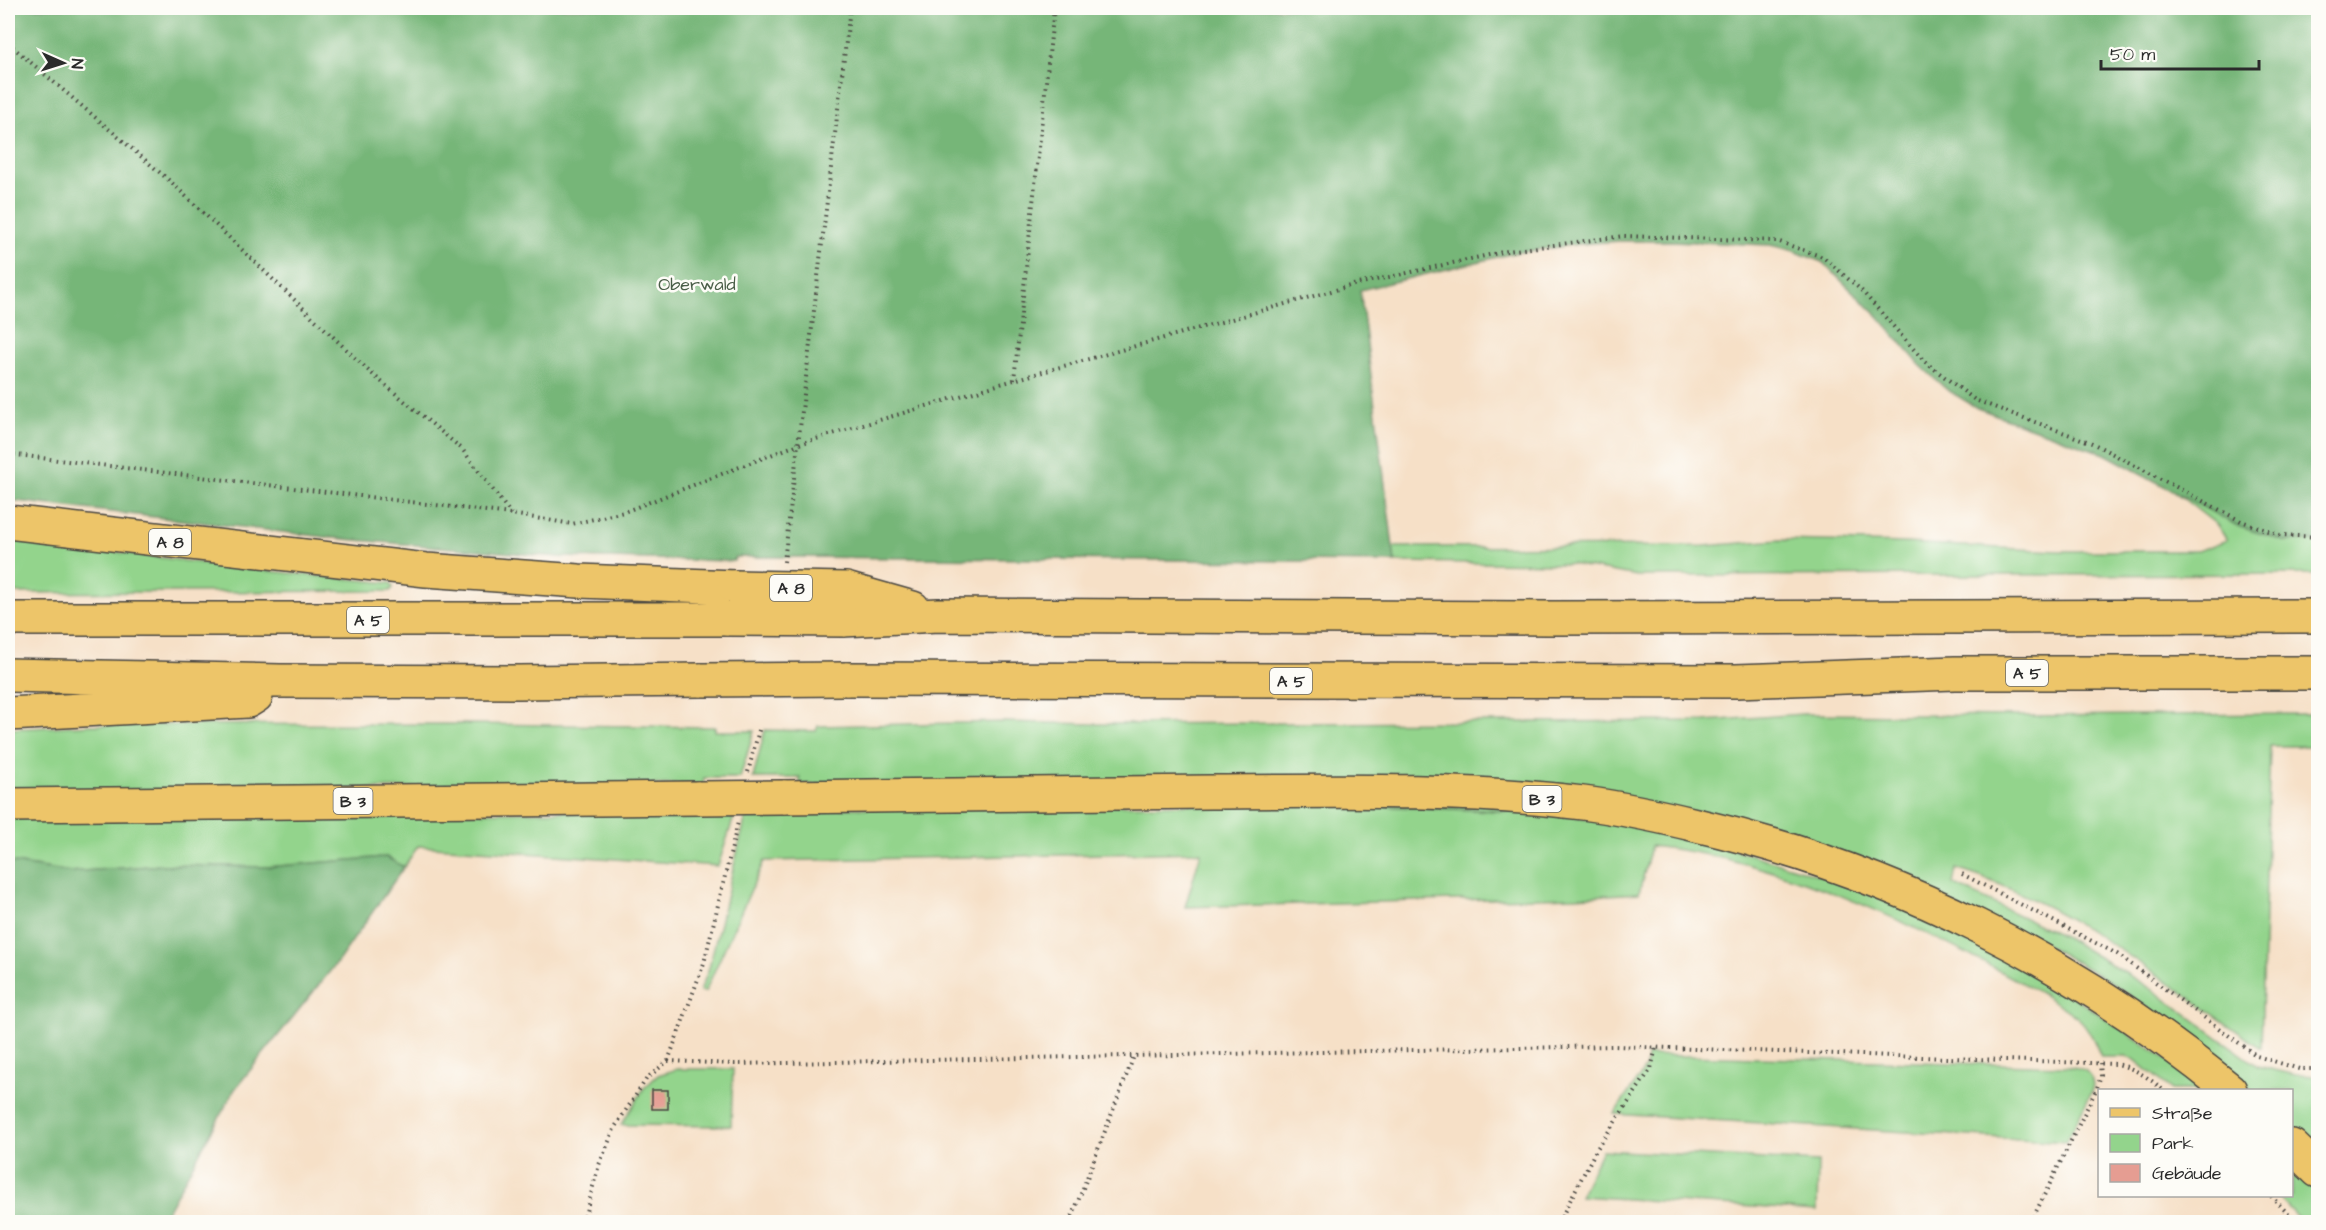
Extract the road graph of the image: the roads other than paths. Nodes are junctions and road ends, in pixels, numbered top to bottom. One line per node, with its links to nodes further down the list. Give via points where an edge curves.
1 (8, 522): 2 (main road, A 8, bridge, via 426,570 735,587)
2 (845, 605): 3 (main road, A 5, via 938,615); 4 (main road, A 5, bridge, via 728,619)
3 (2319, 616)
4 (8, 619)
5 (2319, 673): 7 (main road, A 5, bridge, via 1955,674 1736,681)
6 (8, 675): 7 (main road, A 5)
7 (280, 681): 8 (main road, via 248,701)
8 (8, 714)
9 (8, 805): 10 (main road, B 3, bridge, via 1377,790 1585,803 1646,813 1773,844 1877,880 1956,915 1999,935 2077,981 2162,1037)
10 (2229, 1089)
11 (2293, 1147): 12 (main road)
12 (2319, 1171)

